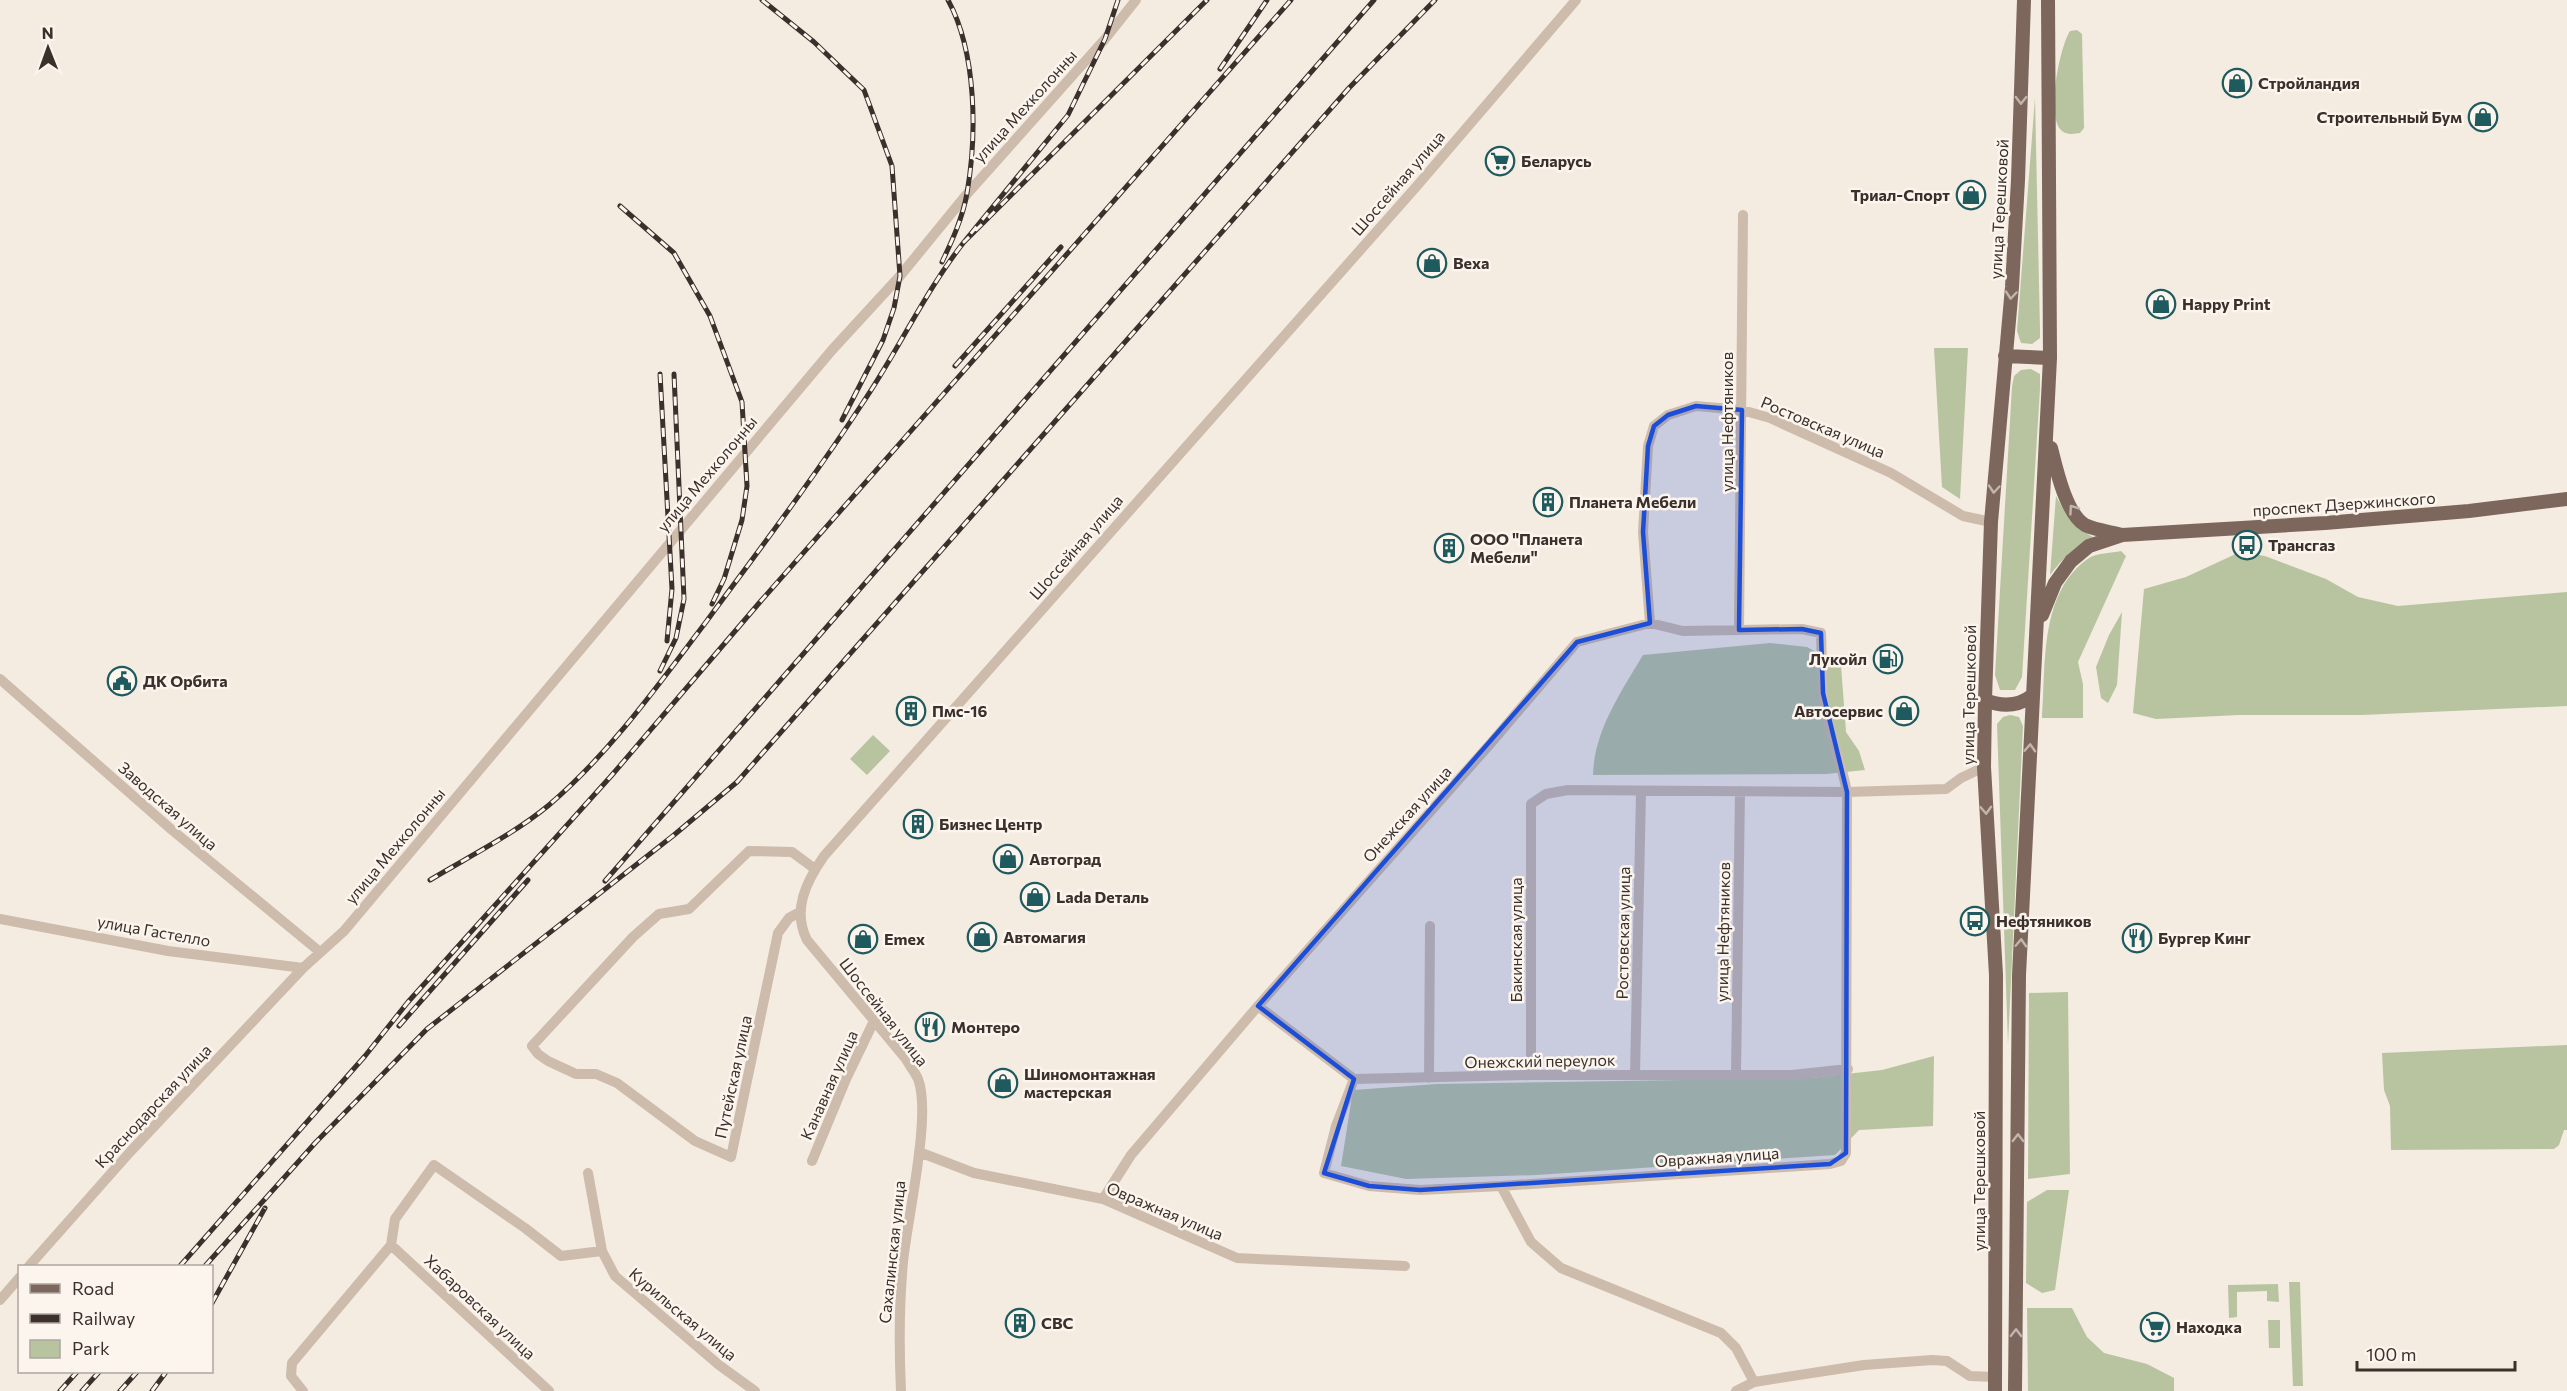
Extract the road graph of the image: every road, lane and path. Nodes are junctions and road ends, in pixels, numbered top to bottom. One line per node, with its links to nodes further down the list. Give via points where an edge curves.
1 (1136, 0): 33 (street, улица Мехколонны, via 803,384 344,931)
2 (1576, 0): 29 (street, Шоссейная улица)
3 (2015, 0): 7 (main road)
4 (2024, 0): 7 (main road, улица Терешковой)
5 (2048, 0): 8 (main road)
6 (2055, 0): 8 (main road)
7 (2023, 24): 9 (main road, улица Терешковой)
8 (2048, 24): 10 (main road)
9 (2022, 59): 10 (main road); 12 (main road, улица Терешковой, one-way to 12)
10 (2048, 59): 13 (main road)
11 (1743, 214): 14 (street, улица Нефтяников)
12 (2005, 356): 13 (main road); 17 (main road, улица Терешковой, one-way to 17)
13 (2050, 358): 15 (main road)
14 (1742, 410): 17 (street, Ростовская улица, via 1770,418 1891,473 1963,516); 19 (street, Ростовская улица, via 1696,406 1668,415 1654,426 1648,446 1643,532); 21 (street, улица Нефтяников)
15 (2048, 434): 18 (main road, one-way to 15, via 2084,524 2073,510 2060,482); 20 (main road)
16 (2567, 499): 18 (main road, проспект Дзержинского, via 2336,522)
17 (1991, 522): 24 (main road, улица Терешковой)
18 (2122, 535): 20 (main road, via 2089,546 2072,561 2055,583)
19 (1650, 623): 21 (street, Онежская улица, via 1683,631); 35 (street, Онежская улица, via 1577,642)
20 (2038, 625): 23 (main road)
21 (1739, 630): 28 (street, Онежская улица, via 1802,628 1821,633 1822,693)
22 (0, 680): 33 (street, Заводская улица)
23 (2033, 694): 24 (main road, via 2024,702 2010,705); 61 (main road, one-way to 23, via 2019,975)
24 (1985, 700): 25 (main road, улица Терешковой)
25 (1984, 767): 28 (street, via 1947,789); 55 (main road, улица Терешковой, one-way to 55, via 1996,975)
26 (1740, 791): 27 (street); 28 (street); 38 (street, улица Нефтяников)
27 (1641, 792): 39 (street, Бакинская улица, via 1568,790 1546,794 1531,804); 40 (street, Ростовская улица)
28 (1847, 792): 37 (street)
29 (815, 869): 30 (street, Шоссейная улица, via 801,899); 30 (street, Путейская улица, via 792,852 749,851 689,909 660,914 633,937 532,1047 548,1061 576,1074 596,1074 617,1083 695,1141 731,1157 778,933 789,918)
30 (800, 912): 36 (street, Шоссейная улица, via 807,940)
31 (0, 919): 34 (street, улица Гастелло, via 168,951)
32 (1430, 926): 41 (street)
33 (320, 952): 34 (street, улица Мехколонны)
34 (303, 968): 50 (street, Краснодарская улица)
35 (1258, 1006): 42 (street); 47 (street, Онежская улица, via 1131,1155)
36 (874, 1021): 43 (street, Шоссейная улица, via 918,1079 922,1108); 44 (street, Канавная улица)
37 (1848, 1070): 38 (street, Онежский переулок); 46 (street, Овражная улица, via 1846,1153 1841,1161)
38 (1736, 1074): 40 (street, Онежский переулок)
39 (1531, 1075): 40 (street, Онежский переулок); 41 (street, Онежский переулок)
40 (1635, 1075)
41 (1429, 1078): 42 (street, Онежский переулок)
42 (1354, 1079): 46 (street, Овражная улица, via 1324,1173 1369,1186 1420,1190)
43 (919, 1152): 47 (street, Овражная улица, via 974,1173); 59 (street, Сахалинская улица, via 903,1262 899,1316)
44 (812, 1161)
45 (588, 1173): 49 (street, Курильская улица)
46 (1501, 1186): 54 (street, via 1531,1242 1561,1268 1721,1333 1736,1348)
47 (1103, 1199): 51 (street, Овражная улица, via 1237,1258)
48 (391, 1245): 49 (street, via 395,1219 434,1165 561,1256); 56 (street, via 292,1363 291,1376); 57 (street, Хабаровская улица)
49 (602, 1251): 58 (street, Курильская улица, via 615,1276)
50 (30, 1265)
51 (1405, 1266)
52 (18, 1279): 53 (street)
53 (0, 1300)
54 (1754, 1382): 55 (street, via 1864,1365 1932,1360 1947,1361 1970,1376); 60 (street)
55 (1995, 1384)
56 (303, 1391)
57 (549, 1391)
58 (755, 1391)
59 (901, 1391)
60 (1736, 1391)
61 (2015, 1391)

